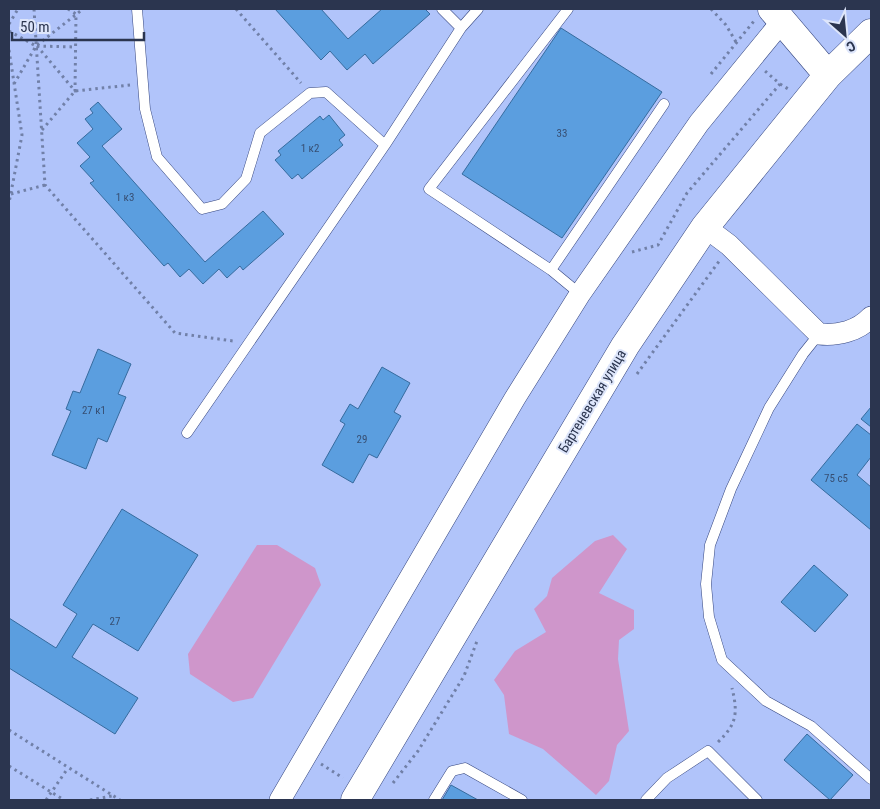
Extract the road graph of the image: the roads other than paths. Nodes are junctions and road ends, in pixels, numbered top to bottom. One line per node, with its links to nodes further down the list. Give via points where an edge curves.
1 (137, 9): 10 (lane, via 145,109 157,157 202,209 222,204 246,179 260,133 310,93 326,92)
2 (442, 9): 6 (lane)
3 (478, 9): 6 (lane)
4 (568, 9): 12 (lane, via 429,189)
5 (777, 14): 8 (main road); 13 (street)
6 (461, 28): 10 (lane)
7 (871, 33): 8 (main road, Бартеневская улица)
8 (828, 74): 11 (main road, Бартеневская улица)
9 (664, 104): 12 (lane)
10 (385, 145): 16 (lane)
11 (705, 227): 15 (street, via 729,245); 18 (main road, Бартеневская улица, via 625,346)
12 (551, 270): 13 (lane)
13 (580, 294): 19 (street, via 515,398)
14 (871, 317): 15 (street, via 862,325 834,336)
15 (819, 334): 17 (lane, via 769,408 731,489 710,545 706,584 709,617 722,660 766,701 811,726)
16 (187, 433)
17 (871, 780)
18 (349, 789)
19 (280, 800)
20 (434, 800): 21 (lane, via 452,771 465,768)
21 (522, 800)
22 (646, 800): 23 (lane, via 667,778 708,751)
23 (757, 800)

